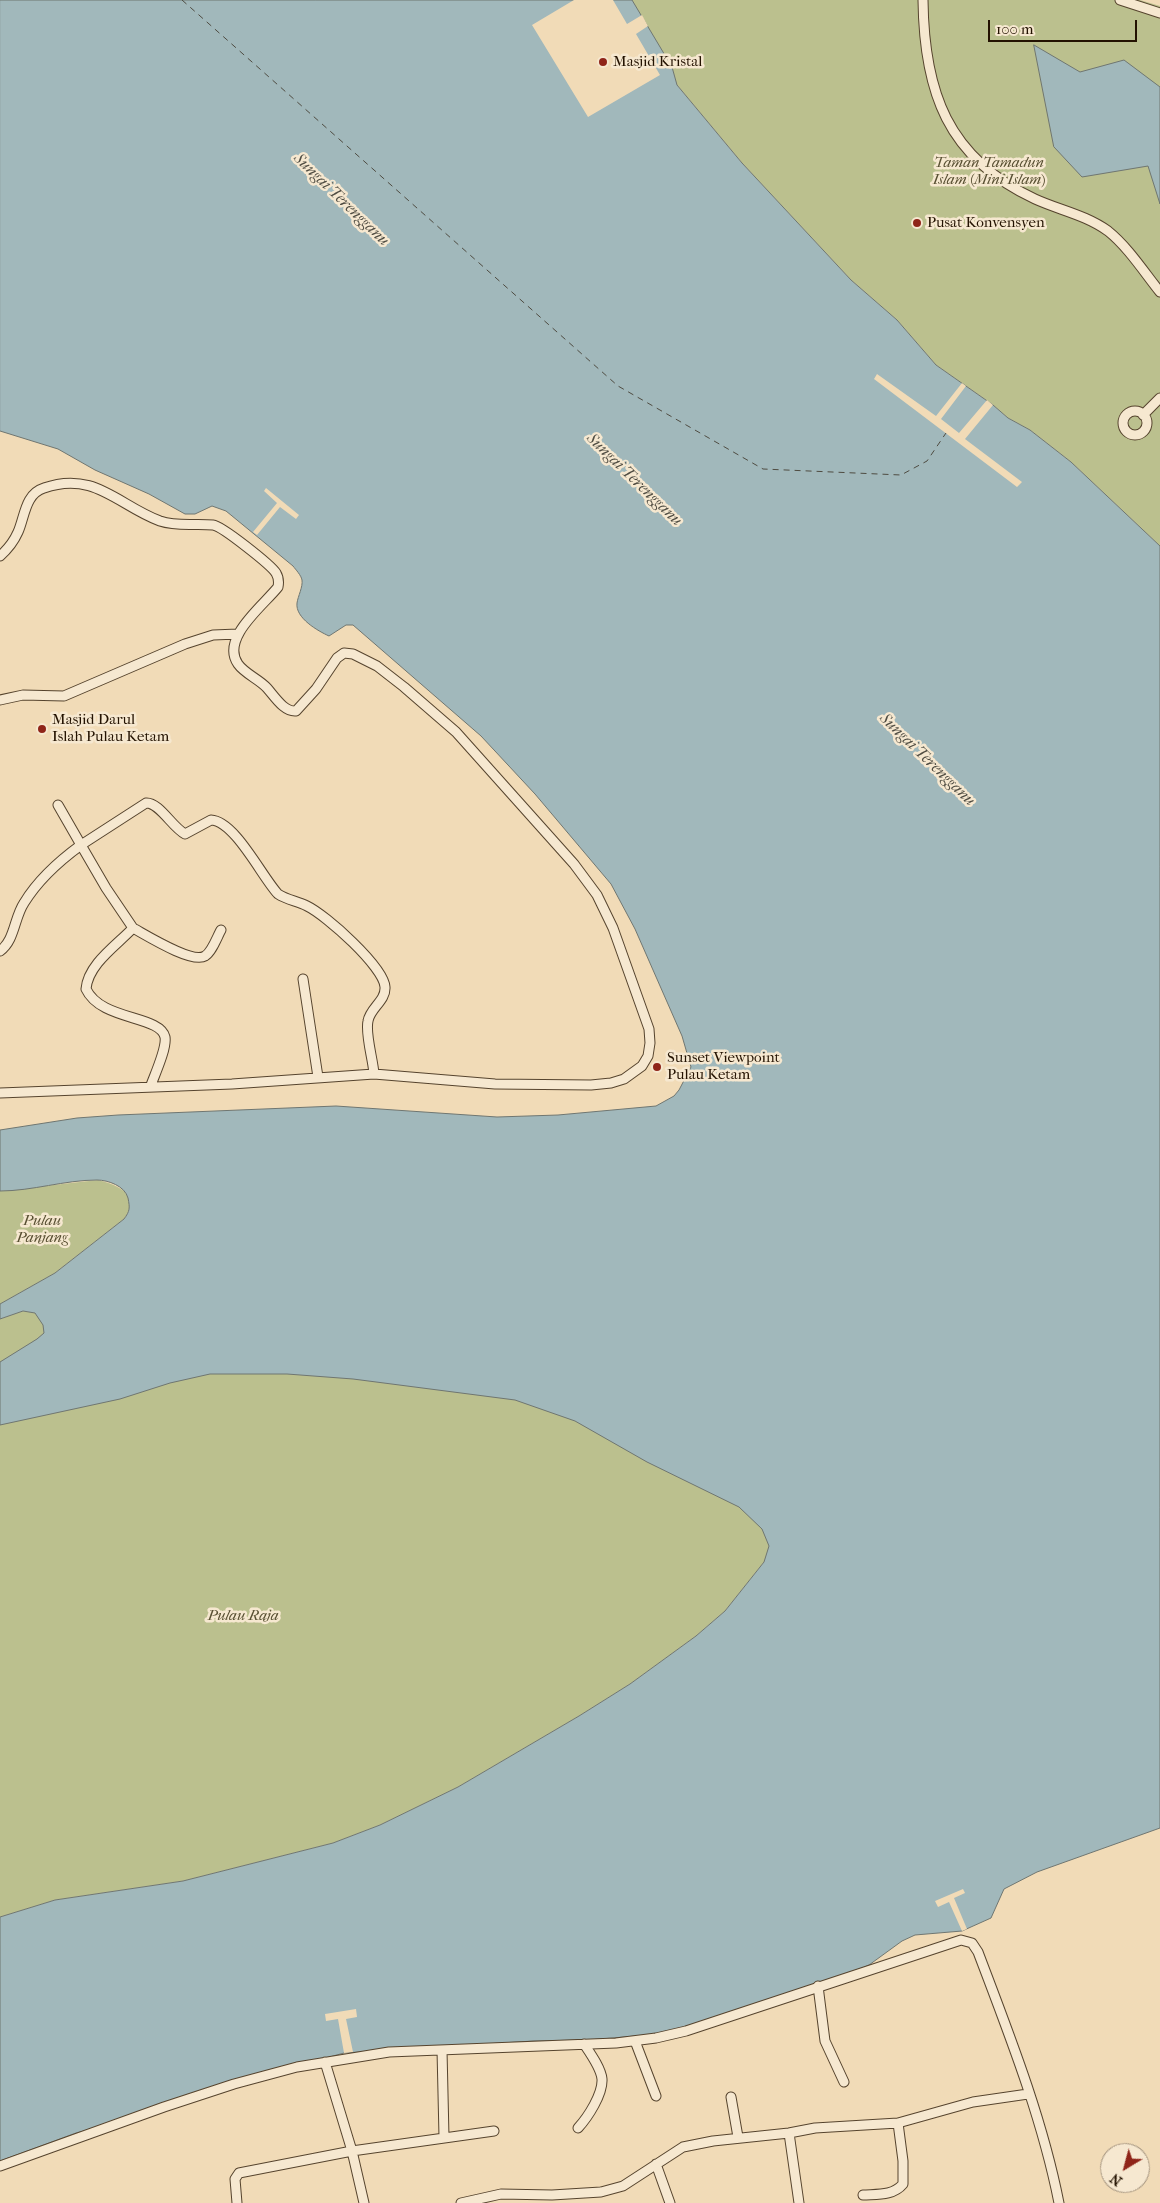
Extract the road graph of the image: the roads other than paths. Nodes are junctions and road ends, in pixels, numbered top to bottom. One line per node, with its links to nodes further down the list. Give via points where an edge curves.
1 (923, 0): 4 (street, via 929,70 939,103 964,147 987,170 1011,187 1090,220 1107,231 1120,242)
2 (1120, 0): 3 (street)
3 (1160, 13)
4 (1160, 292)
5 (1160, 398): 6 (street)
6 (1144, 415)
7 (0, 556): 8 (street, via 14,540 31,498 44,488 69,484 104,490 148,516 174,525 220,527 273,569 279,581 278,588)
8 (238, 634): 9 (street, via 213,635 185,644 64,696 23,695); 16 (street, via 234,648 238,664 291,712 301,707 344,653 362,657 377,666 435,712 482,760 588,881 613,928 649,1029 648,1056 642,1066 630,1077 611,1084 495,1084)
9 (0, 700)
10 (58, 805): 11 (street)
11 (81, 845): 12 (street); 14 (street, via 53,868 23,904 10,940); 16 (street, via 151,802 185,834 211,820 222,823 239,840 278,894 306,905 330,921 383,979 384,995 367,1024)
12 (133, 928): 13 (street, via 184,954 202,958); 18 (street, via 90,973 86,988 89,996 103,1007 148,1022 162,1031 165,1045)
13 (221, 930)
14 (0, 951)
15 (303, 979): 17 (street)
16 (374, 1074): 17 (street)
17 (318, 1077): 18 (street, via 232,1084)
18 (151, 1085): 19 (street)
19 (0, 1093)
20 (818, 1986): 21 (street, via 672,2035); 25 (street, via 825,2041); 26 (street, via 961,1940 968,1941 978,1952)
21 (635, 2041): 22 (street); 27 (street)
22 (589, 2043): 23 (street); 30 (street, via 602,2080 592,2108)
23 (442, 2050): 24 (street, via 389,2052); 33 (street)
24 (325, 2062): 35 (street); 37 (street, via 234,2084)
25 (844, 2082)
26 (1028, 2094): 29 (street, via 974,2102); 47 (street)
27 (656, 2096)
28 (731, 2097): 34 (street)
29 (898, 2123): 32 (street, via 815,2128); 39 (street, via 903,2184 895,2191)
30 (578, 2128)
31 (494, 2131): 33 (street)
32 (789, 2133): 34 (street); 46 (street)
33 (444, 2137): 35 (street)
34 (738, 2138): 36 (street, via 683,2147)
35 (352, 2151): 41 (street, via 239,2173 234,2179); 42 (street)
36 (656, 2164): 38 (street, via 623,2186); 45 (street)
37 (0, 2166)
38 (601, 2192): 40 (street); 44 (street)
39 (863, 2195)
40 (513, 2199): 43 (street, via 501,2194)
41 (237, 2203)
42 (364, 2203)
43 (461, 2203)
44 (602, 2203)
45 (670, 2203)
46 (799, 2203)
47 (1059, 2203)

